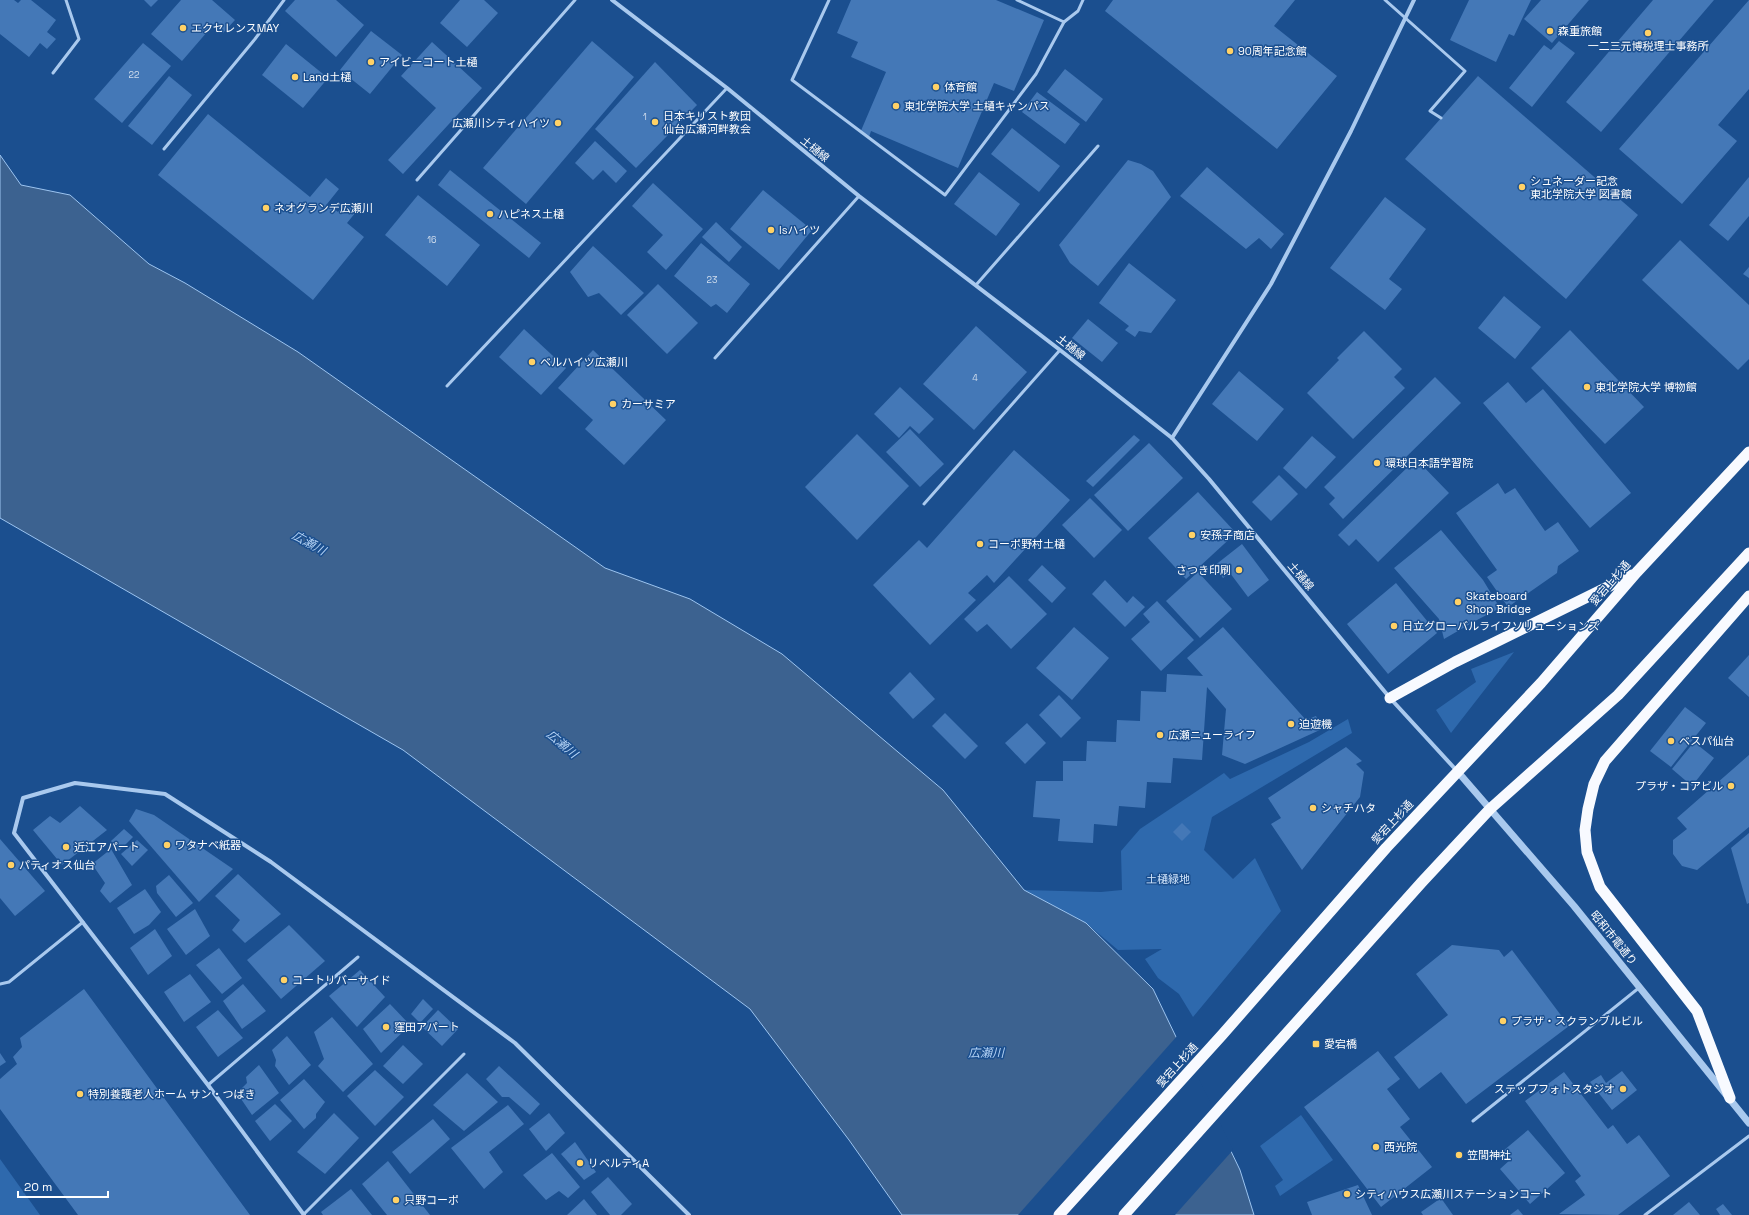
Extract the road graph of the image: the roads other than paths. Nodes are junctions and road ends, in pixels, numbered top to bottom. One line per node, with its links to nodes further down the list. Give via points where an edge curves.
1 (66, 0): 12 (lane, via 79,39)
2 (284, 0): 16 (lane)
3 (575, 0): 17 (lane)
4 (612, 0): 13 (street, 土樋線)
5 (829, 0): 11 (lane, via 792,80 944,194 1036,74)
6 (1017, 0): 11 (lane)
7 (1083, 0): 11 (lane, via 1078,11)
8 (1385, 0): 10 (lane)
9 (1414, 0): 10 (street)
10 (1406, 17): 14 (lane, via 1465,71 1430,111); 23 (street, via 1351,131 1271,284)
11 (1064, 22)
12 (53, 73)
13 (727, 88): 18 (street, 土樋線); 22 (lane)
14 (1441, 118)
15 (1098, 146): 19 (lane)
16 (164, 149)
17 (417, 180)
18 (859, 196): 19 (street, 土樋線); 21 (lane)
19 (976, 285): 20 (street, 土樋線)
20 (1060, 350): 23 (street, 土樋線); 25 (lane)
21 (715, 358)
22 (447, 386)
23 (1172, 438): 29 (street, 土樋線, via 1209,479)
24 (1749, 452): 27 (highway, 愛宕上杉通)
25 (924, 504)
26 (1749, 553): 31 (highway, via 1618,695)
27 (1637, 572): 29 (highway, via 1455,662); 30 (highway, 愛宕上杉通, via 1541,683)
28 (1749, 596): 38 (highway, via 1605,761 1594,784 1585,830 1588,852 1600,887 1697,1011)
29 (1390, 698): 30 (street, 土樋線)
30 (1458, 772): 31 (street, 昭和市電通り); 44 (highway, 愛宕上杉通, via 1386,848)
31 (1490, 809): 35 (street, 昭和市電通り); 45 (highway)
32 (83, 922): 34 (lane, via 9,982); 37 (street); 43 (street, via 14,833 23,798 75,783 165,794 271,862 515,1043)
33 (358, 957): 37 (lane)
34 (0, 984)
35 (1640, 987): 38 (street, 昭和市電通り); 39 (lane)
36 (464, 1054): 42 (lane)
37 (208, 1085): 42 (street)
38 (1730, 1098): 40 (street, 昭和市電通り)
39 (1473, 1121)
40 (1749, 1123)
41 (1749, 1136): 46 (lane)
42 (304, 1215)
43 (689, 1215)
44 (1059, 1215)
45 (1124, 1215)
46 (1645, 1215)

